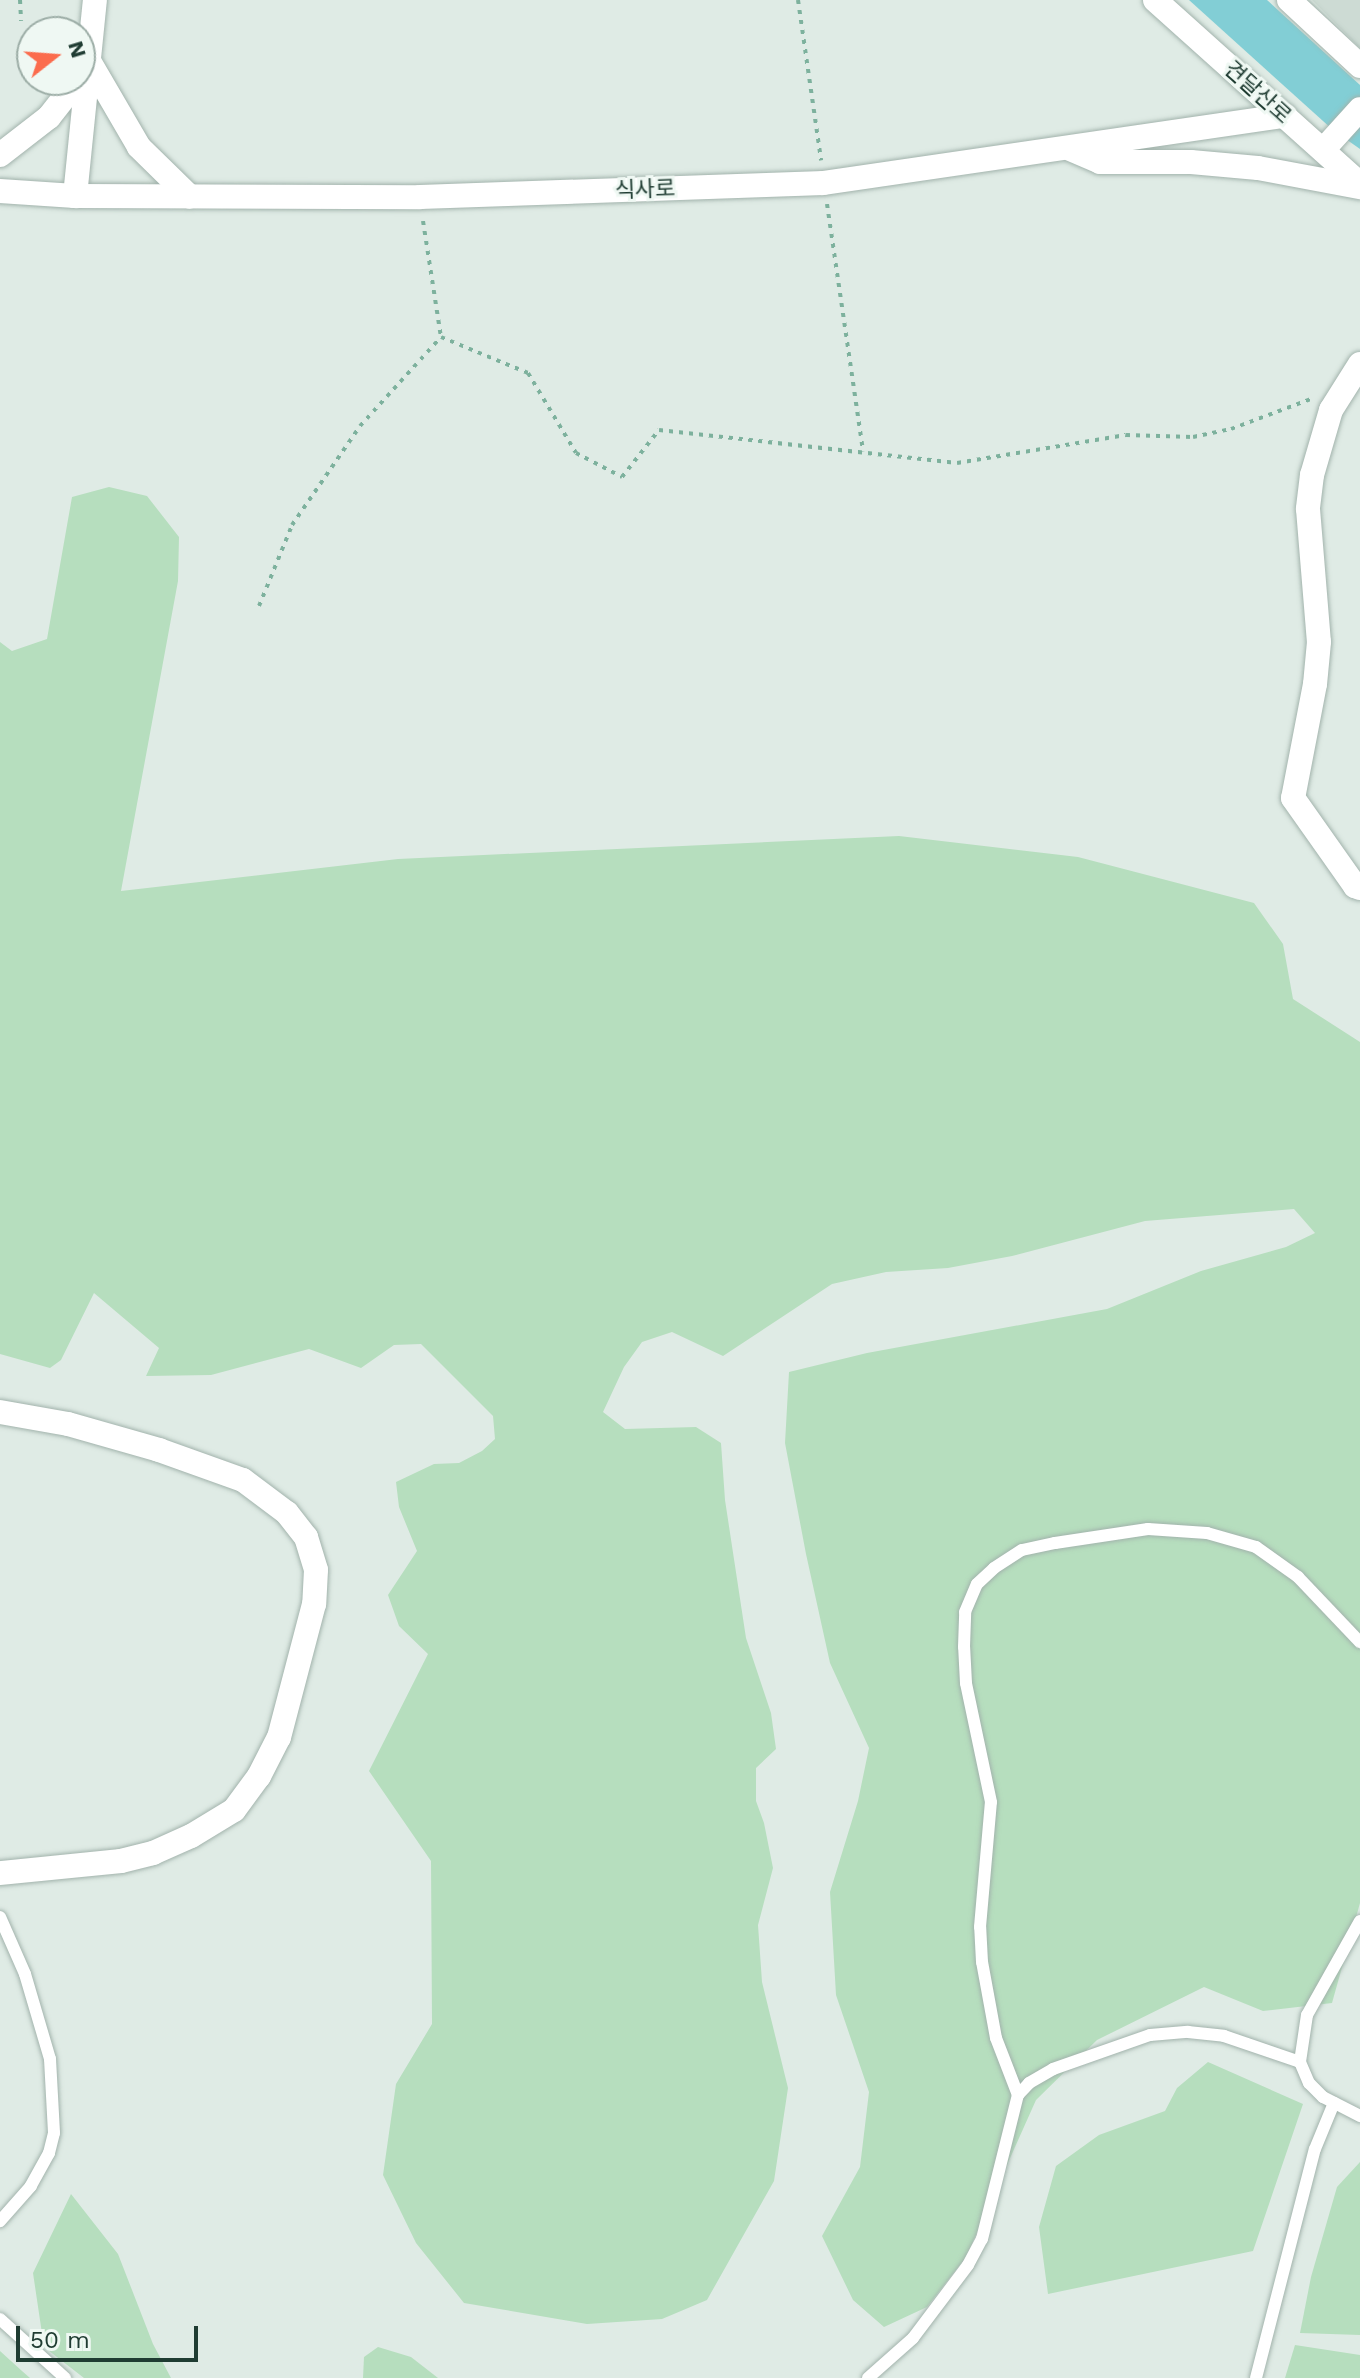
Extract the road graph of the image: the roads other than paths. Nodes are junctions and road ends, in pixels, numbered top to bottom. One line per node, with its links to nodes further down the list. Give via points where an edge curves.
1 (1155, 0): 8 (street, 견달산로)
2 (1289, 0): 3 (street)
3 (1360, 66)
4 (96, 91): 15 (street, via 139,147)
5 (65, 96): 11 (street, via 49,117)
6 (81, 96): 14 (street)
7 (1360, 109): 9 (street)
8 (1285, 116): 9 (street, 견달산로); 10 (street, 식사로)
9 (1326, 147): 12 (street, 견달산로)
10 (1070, 149): 12 (street, via 1100,162 1258,168); 15 (street, 식사로, via 824,183 420,197)
11 (0, 155)
12 (1360, 186)
13 (0, 191): 14 (street, 식사로)
14 (75, 196): 15 (street, 식사로)
15 (190, 197)
16 (1360, 364): 17 (street, via 1331,410 1312,475 1308,509 1319,642 1293,798)
17 (1360, 888)
18 (0, 1412): 20 (street, via 68,1424 243,1480 287,1513 306,1537 316,1570 314,1604 279,1737 234,1810 153,1853)
19 (1360, 1642): 24 (lane, via 1298,1577 1256,1547 1207,1533 1148,1529 1022,1550 977,1584 965,1612 964,1647 966,1683 991,1802 982,1962 996,2038)
20 (0, 1873)
21 (0, 1917): 27 (lane, via 25,1974 50,2059 54,2133 31,2186)
22 (1360, 1921): 23 (lane, via 1307,2015)
23 (1300, 2062): 24 (lane, via 1224,2036 1150,2035 1053,2069); 25 (lane, via 1309,2083)
24 (1018, 2095): 30 (lane, via 982,2239 913,2338)
25 (1334, 2103): 26 (lane); 31 (lane, via 1315,2149)
26 (1360, 2116)
27 (0, 2221)
28 (0, 2319): 29 (lane)
29 (65, 2378)
30 (868, 2378)
31 (1256, 2378)

